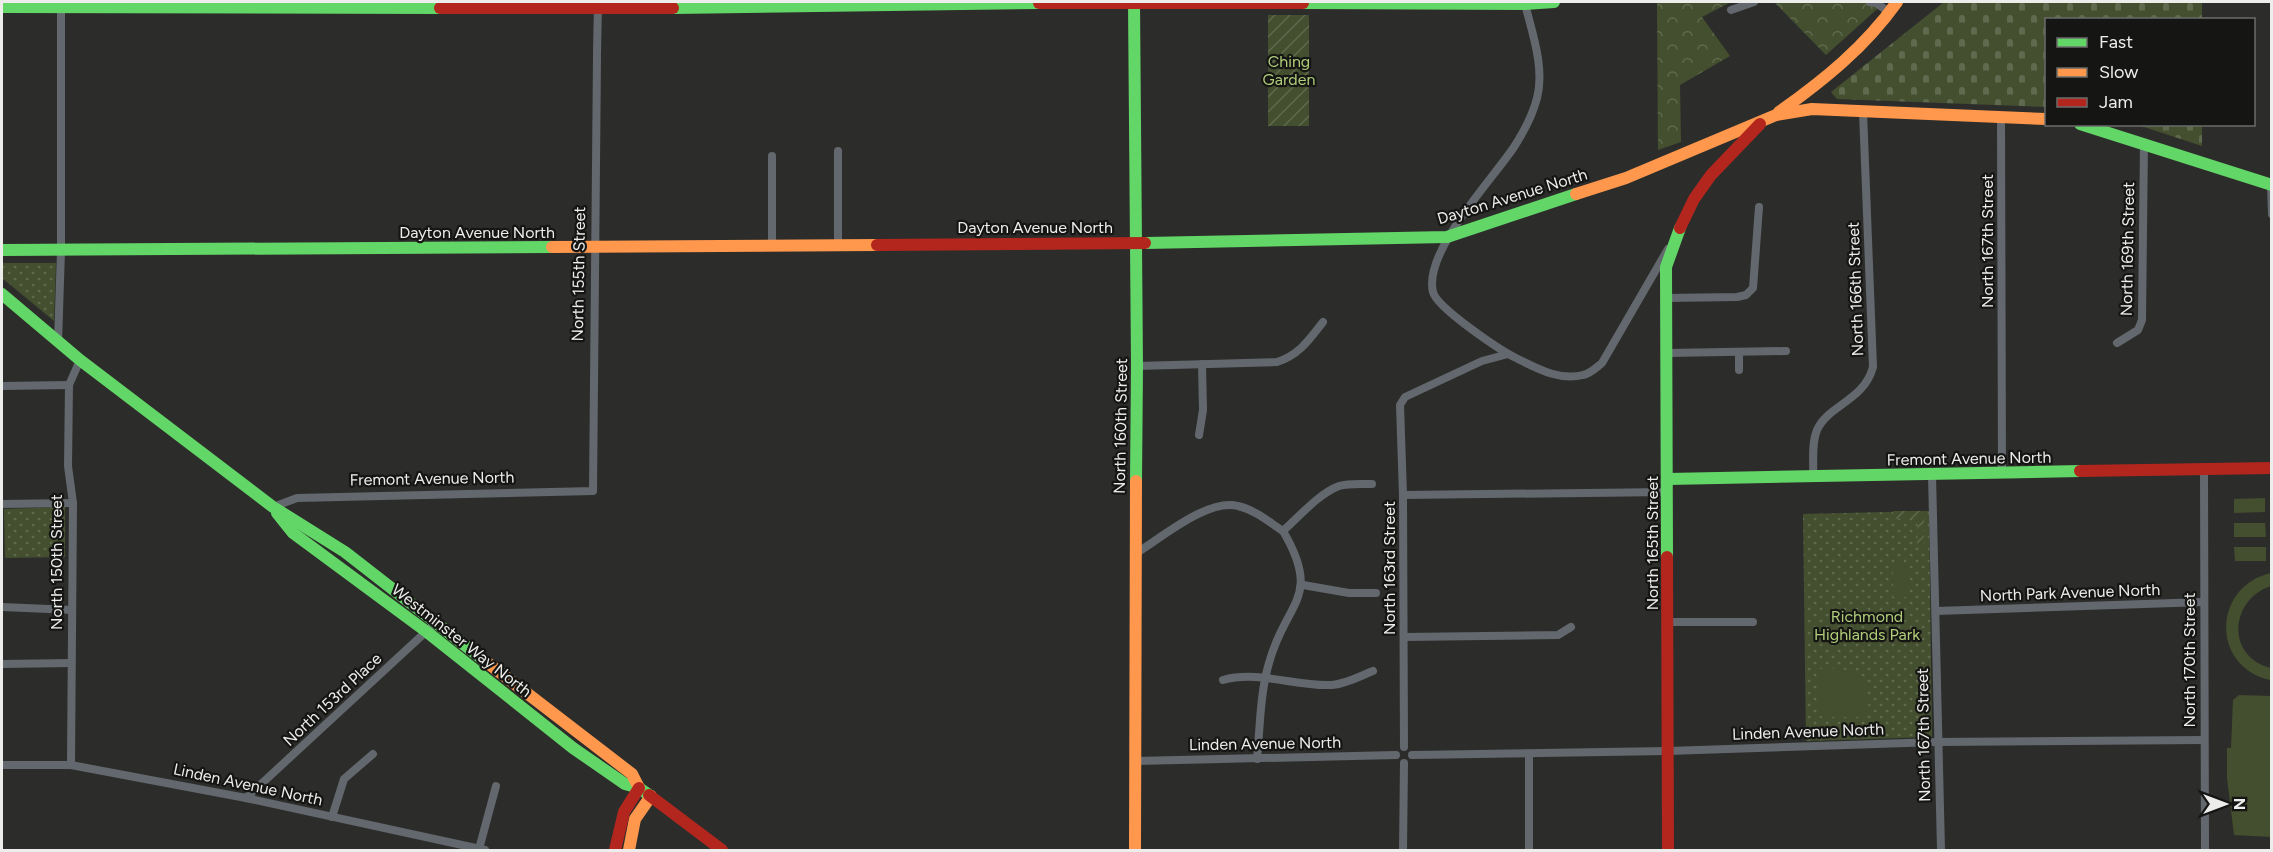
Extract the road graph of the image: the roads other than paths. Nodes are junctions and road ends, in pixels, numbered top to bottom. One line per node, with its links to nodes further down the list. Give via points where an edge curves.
1 (1134, 2): 2 (street); 8 (street); 31 (street, North 160th Street)
2 (1157, 2): 3 (street)
3 (1190, 2): 7 (street)
4 (1554, 2): 7 (street)
5 (1754, 2): 12 (street)
6 (1870, 2): 11 (street)
7 (1525, 4): 30 (street, via 1536,46 1538,97 1515,146)
8 (598, 5): 9 (street); 34 (street, North 155th Street)
9 (61, 6): 10 (street); 36 (street)
10 (2, 7)
11 (1893, 7): 13 (street, via 1868,41)
12 (1731, 10)
13 (1811, 90): 14 (street, via 1810,100); 16 (street)
14 (1816, 109): 15 (street, Dayton Avenue North); 16 (street, Dayton Avenue North)
15 (1863, 112): 17 (street, Dayton Avenue North); 58 (street, North 166th Street, via 1873,367 1862,389 1817,430)
16 (1776, 115): 19 (street, Dayton Avenue North)
17 (2001, 117): 18 (street, Dayton Avenue North); 56 (street, North 167th Street)
18 (2045, 119)
19 (1762, 122): 21 (street, Dayton Avenue North); 25 (street, North 165th Street)
20 (2087, 126): 22 (street)
21 (1713, 141): 25 (street, via 1721,143); 30 (street, Dayton Avenue North, via 1626,178)
22 (2144, 143): 26 (street); 42 (street, North 169th Street, via 2142,320 2138,330)
23 (838, 151): 33 (street)
24 (772, 156): 32 (street)
25 (1728, 156): 29 (street, North 165th Street, via 1698,194)
26 (2271, 184): 28 (street)
27 (1759, 207): 38 (street, via 1753,288 1746,295)
28 (2271, 214)
29 (1675, 236): 38 (street, North 165th Street, via 1666,267); 46 (street, via 1602,363 1585,375 1566,376 1547,373)
30 (1447, 237): 31 (street, Dayton Avenue North); 46 (street, via 1435,267 1433,293 1440,305)
31 (1135, 243): 33 (street, Dayton Avenue North); 49 (street, North 160th Street)
32 (772, 244): 33 (street, Dayton Avenue North); 34 (street, Dayton Avenue North)
33 (838, 244)
34 (595, 248): 36 (street, Dayton Avenue North); 61 (street, North 155th Street)
35 (2, 250): 36 (street, Dayton Avenue North)
36 (61, 251): 41 (street)
37 (2, 294): 41 (street, Westminster Way North)
38 (1666, 298): 45 (street, North 165th Street)
39 (2, 305): 41 (street, Westminster Way North)
40 (1323, 322): 48 (street, via 1301,350 1277,362)
41 (58, 342): 47 (street, Westminster Way North)
42 (2116, 343)
43 (1786, 351): 44 (street)
44 (1738, 352): 45 (street); 50 (street)
45 (1668, 353): 60 (street, North 165th Street)
46 (1508, 354): 62 (street, North 163rd Street, via 1482,361 1405,397 1400,405)
47 (80, 360): 51 (street, North 150th Street); 65 (street, Westminster Way North)
48 (1202, 364): 49 (street); 53 (street)
49 (1137, 366): 67 (street, North 160th Street)
50 (1738, 370)
51 (69, 385): 52 (street); 63 (street, North 150th Street, via 68,466)
52 (2, 386)
53 (1199, 435)
54 (2271, 468): 55 (street, Fremont Avenue North)
55 (2204, 470): 56 (street, Fremont Avenue North); 70 (street, North 170th Street)
56 (2002, 474): 57 (street, Fremont Avenue North)
57 (1932, 475): 58 (street, Fremont Avenue North); 73 (street, North 167th Street)
58 (1813, 478): 60 (street, Fremont Avenue North)
59 (1372, 484): 66 (street, via 1338,487)
60 (1668, 486): 62 (street, Fremont Avenue North); 75 (street, North 165th Street)
61 (593, 491): 65 (street, Fremont Avenue North, via 297,498)
62 (1403, 495): 79 (street, North 163rd Street)
63 (73, 503): 64 (street); 72 (street, North 150th Street)
64 (2, 504)
65 (273, 507): 74 (street, Westminster Way North, via 308,526); 78 (street, Westminster Way North, via 293,532)
66 (1283, 531): 67 (street, via 1258,514 1222,505 1208,508); 68 (street, via 1296,553)
67 (1135, 554): 94 (street, North 160th Street)
68 (1302, 585): 69 (street); 83 (street, via 1275,643)
69 (1376, 593)
70 (2204, 602): 73 (street, North Park Avenue North); 85 (street, North 170th Street)
71 (2, 608): 72 (street)
72 (72, 610): 80 (street, North 150th Street)
73 (1936, 611): 86 (street, North 167th Street)
74 (437, 621): 78 (street, North 153rd Place); 99 (street, Westminster Way North, via 632,774)
75 (1668, 622): 76 (street); 88 (street, North 165th Street)
76 (1753, 622)
77 (1571, 627): 79 (street, via 1558,635)
78 (427, 632): 99 (street, Westminster Way North, via 573,748 624,784); 101 (street, North 153rd Place)
79 (1404, 638): 87 (street, North 163rd Street)
80 (71, 663): 81 (street); 97 (street, North 150th Street)
81 (2, 664)
82 (1373, 671): 83 (street, via 1330,685)
83 (1265, 679): 84 (street); 93 (street)
84 (1223, 680)
85 (2205, 740): 86 (street, Linden Avenue North); 112 (street, North 170th Street)
86 (1937, 742): 88 (street, Linden Avenue North); 111 (street, North 167th Street)
87 (1404, 747): 91 (street); 92 (street)
88 (1668, 751): 90 (street, Linden Avenue North); 110 (street, North 165th Street)
89 (373, 754): 102 (street, via 344,779)
90 (1529, 754): 92 (street, Linden Avenue North); 109 (street)
91 (1396, 755): 93 (street, Linden Avenue North); 95 (street)
92 (1412, 755): 95 (street)
93 (1257, 759): 94 (street, Linden Avenue North)
94 (1135, 761): 107 (street, North 160th Street)
95 (1404, 764): 108 (street)
96 (2, 765): 97 (street, Linden Avenue North)
97 (71, 765): 101 (street, Linden Avenue North)
98 (496, 786): 103 (street)
99 (639, 788): 100 (street, Westminster Way North); 104 (street, via 624,812)
100 (651, 796): 105 (street, via 635,819); 106 (street, Westminster Way North)
101 (246, 798): 102 (street, Linden Avenue North)
102 (332, 817): 103 (street, Linden Avenue North)
103 (482, 850)
104 (615, 850)
105 (629, 850)
106 (722, 850)
107 (1135, 850)
108 (1403, 850)
109 (1529, 850)
110 (1668, 850)
111 (1941, 850)
112 (2205, 850)

